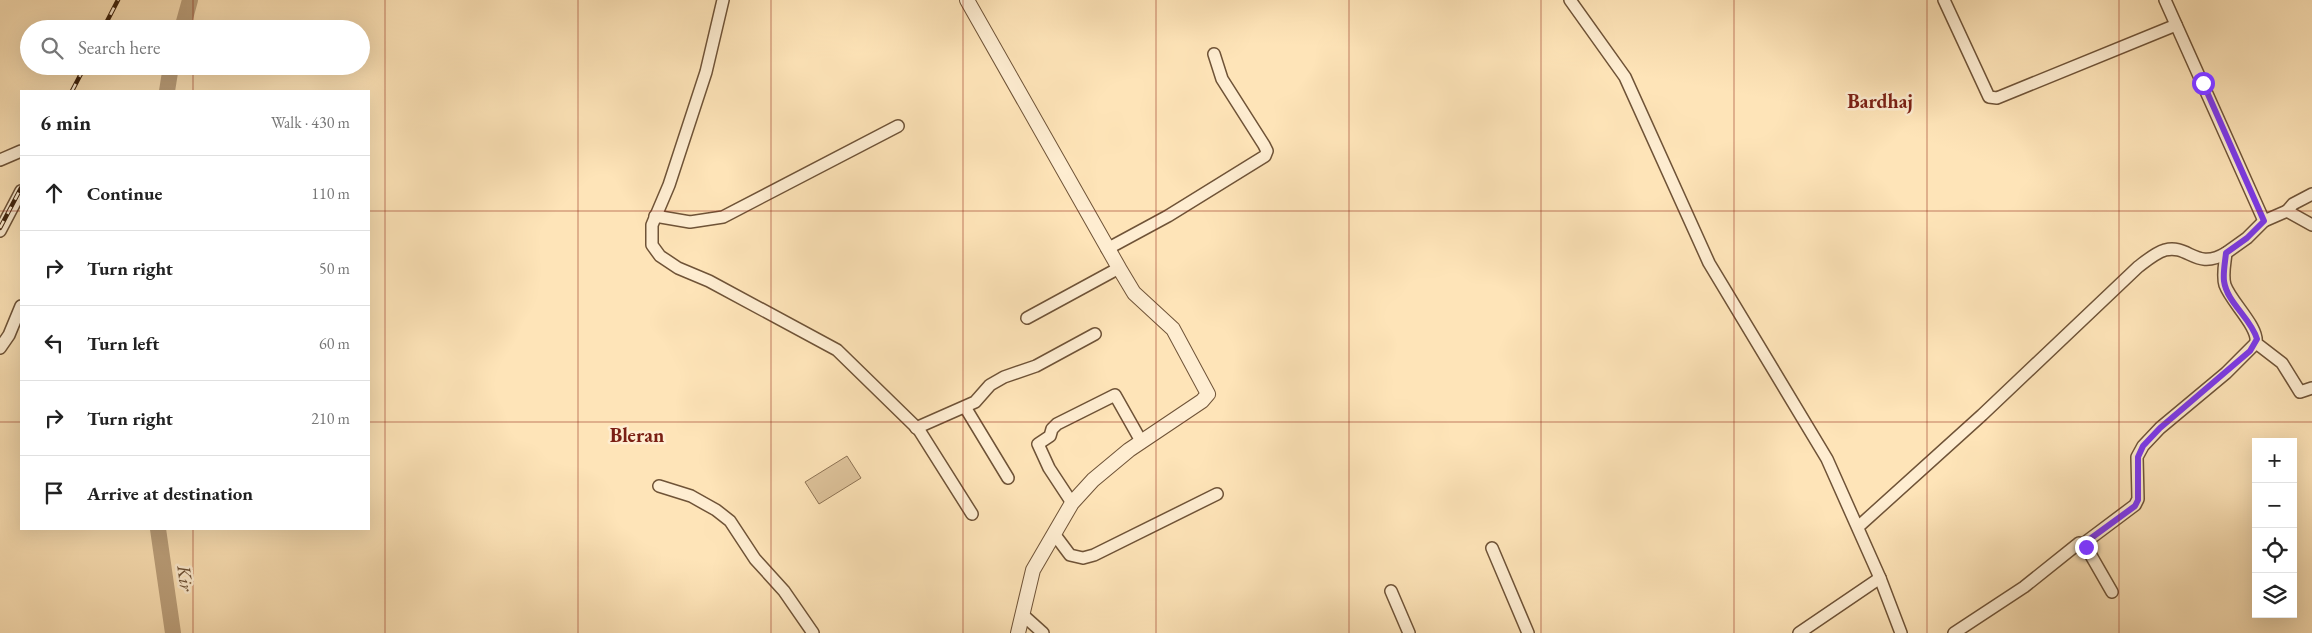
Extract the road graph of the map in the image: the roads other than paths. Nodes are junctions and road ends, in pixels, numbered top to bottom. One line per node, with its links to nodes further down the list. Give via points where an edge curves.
1 (723, 0): 14 (street, via 706,72 670,185)
2 (967, 0): 18 (street)
3 (1570, 0): 35 (street, via 1625,77 1709,263 1827,459)
4 (1944, 0): 6 (street, via 1992,98)
5 (2165, 0): 6 (street)
6 (2176, 25): 15 (street)
7 (1214, 54): 18 (street, via 1222,78 1264,145 1265,156 1168,216)
8 (898, 126): 14 (street, via 723,217 690,222)
9 (20, 151): 10 (street)
10 (0, 160)
11 (20, 192): 17 (street)
12 (2312, 194): 13 (street, via 2292,204)
13 (2287, 211): 15 (street); 16 (street)
14 (655, 216): 28 (street, via 652,245 660,256 837,350)
15 (2264, 221): 19 (street)
16 (2312, 225)
17 (0, 231)
18 (1107, 249): 20 (street)
19 (2226, 253): 24 (street, via 2224,283 2254,330); 35 (street, via 2214,260 2204,260 2168,249 2138,267)
20 (1119, 268): 22 (street); 29 (street, via 1134,293 1173,329 1208,394 1202,402)
21 (20, 308): 25 (street)
22 (1026, 318)
23 (1095, 334): 27 (street, via 1036,366 1004,377)
24 (2256, 343): 26 (street, via 2282,363 2300,392); 37 (street, via 2143,446 2138,457 2138,500 2135,506)
25 (0, 348)
26 (2312, 388)
27 (965, 407): 28 (street); 30 (street)
28 (916, 428): 34 (street)
29 (1141, 441): 33 (street, via 1093,480); 33 (street, via 1114,395 1054,427 1050,436 1038,444 1048,468)
30 (1008, 478)
31 (659, 486): 43 (street, via 691,496 730,521 755,559 784,591)
32 (1217, 494): 36 (street, via 1083,558 1070,555)
33 (1072, 503): 36 (street)
34 (972, 514)
35 (1858, 527): 39 (street)
36 (1055, 535): 42 (street, via 1032,570)
37 (2083, 544): 41 (street); 50 (street, via 2078,543 2024,587)
38 (1492, 548): 47 (street)
39 (1880, 578): 48 (street); 49 (street)
40 (1391, 591): 46 (street)
41 (2112, 592)
42 (1023, 615): 44 (street); 45 (street)
43 (813, 633)
44 (1018, 633)
45 (1043, 633)
46 (1409, 633)
47 (1528, 633)
48 (1799, 633)
49 (1901, 633)
50 (1954, 633)

